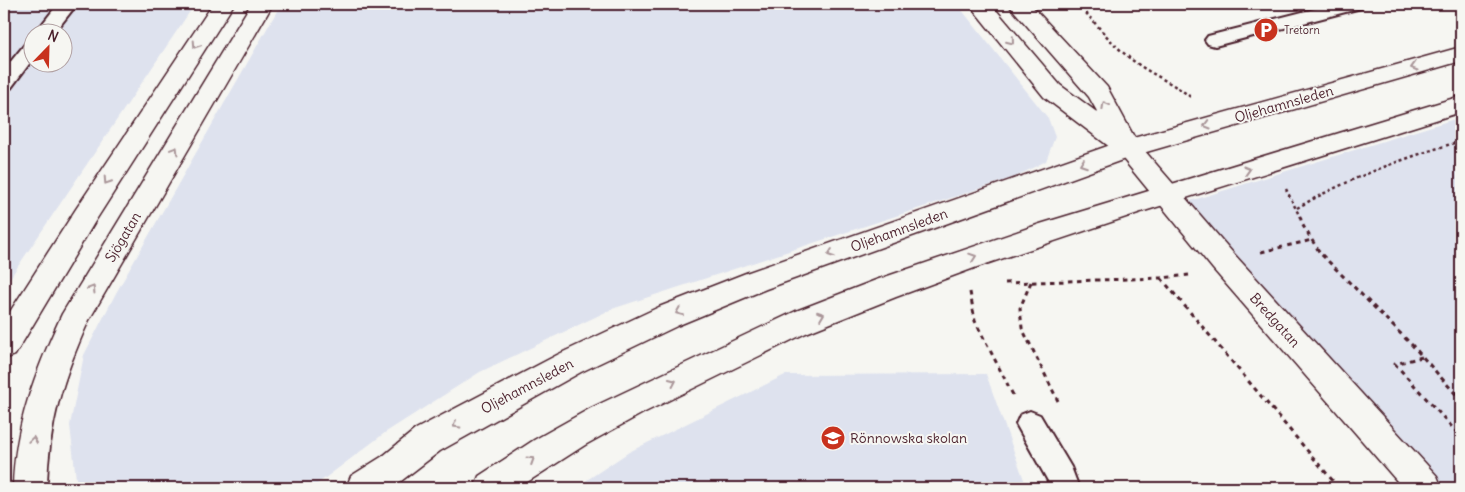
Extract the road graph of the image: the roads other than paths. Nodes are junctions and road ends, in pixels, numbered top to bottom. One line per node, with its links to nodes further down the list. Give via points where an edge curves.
1 (68, 4): 7 (lane)
2 (223, 4): 15 (main road, one-way to 15, via 84,216)
3 (262, 4): 18 (main road, Sjögatan, one-way to 3, via 33,442 41,400 62,344)
4 (980, 4): 13 (main road, Bredgatan, one-way to 13, via 1052,91)
5 (1019, 4): 13 (main road, Bredgatan, one-way to 5, via 1099,94)
6 (1355, 4): 8 (lane)
7 (53, 22)
8 (1216, 40)
9 (1461, 54): 13 (main road, Oljehamnsleden, one-way to 13)
10 (22, 60): 11 (lane)
11 (4, 83)
12 (1461, 104): 14 (main road, one-way to 12)
13 (1128, 148): 14 (main road, Bredgatan); 17 (main road, Oljehamnsleden, one-way to 17, via 756,281 669,316 570,363 428,440)
14 (1168, 194): 20 (main road, one-way to 14, via 528,461 641,397 804,321 944,267); 22 (main road, Bredgatan, via 1223,261)
15 (4, 346)
16 (1030, 424): 21 (lane, via 1061,477)
17 (385, 478): 19 (main road)
18 (30, 488)
19 (363, 488)
20 (491, 488)
21 (1064, 488)
22 (1425, 488)

